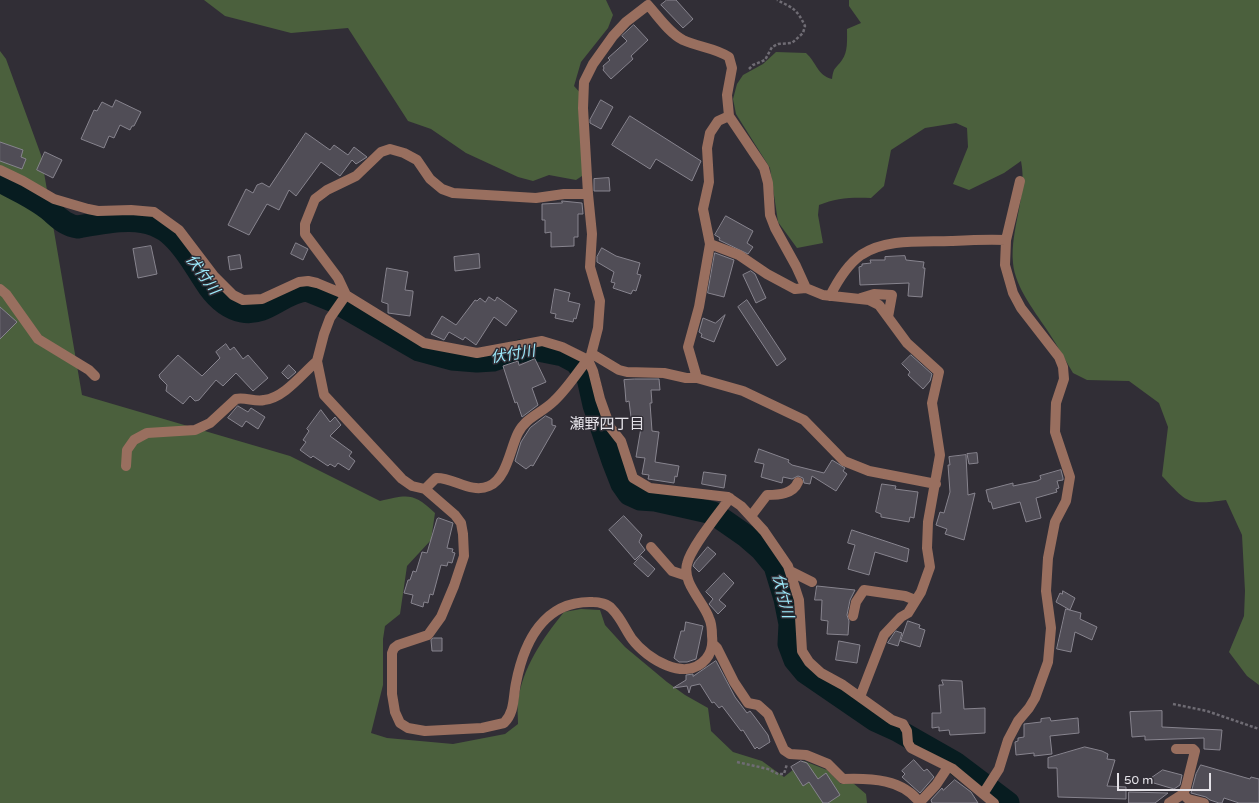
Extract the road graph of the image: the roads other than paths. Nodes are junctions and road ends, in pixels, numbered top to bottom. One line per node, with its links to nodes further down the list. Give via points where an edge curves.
1 (729, 116): 4 (street, via 727,95 732,68 729,57 682,39 668,28 648,5 613,36 584,82); 6 (street, via 718,121 710,133 707,148 708,182 704,209); 7 (street, via 764,168 768,183 770,215)
2 (0, 170): 10 (street, via 54,199 88,209 154,212 180,230 214,276 234,296 243,300 262,299 299,282 308,281 317,283)
3 (1020, 181): 5 (street)
4 (588, 194): 10 (street, via 536,198 453,193 442,189 430,179 417,160 390,149 380,152 356,176 315,199 305,224 305,234 338,278); 14 (street, via 592,234 590,267 600,301 598,328)
5 (1006, 240): 9 (street, via 919,242 877,248 861,256 849,267); 33 (street, via 1005,265 1013,293 1028,319 1059,357 1063,367 1064,379 1056,404 1055,432 1070,477 1066,501 1055,522 1048,558 1046,590 1051,628 1048,662 1034,698 1018,721 1008,740 999,769)
6 (710, 244): 7 (street, via 739,255 786,285 795,289); 16 (street, via 699,307 688,347)
7 (806, 288): 9 (street)
8 (0, 289): 15 (street, via 38,339)
9 (830, 296): 11 (street)
10 (344, 298): 13 (street, via 335,309 324,334); 14 (street, via 424,343 476,353 542,341 562,347)
11 (860, 299): 12 (street, via 879,305); 12 (street, via 874,294 892,295)
12 (888, 317): 19 (street, via 912,348 939,372 932,403 940,455)
13 (317, 361): 17 (street, via 279,395 264,400 236,399 210,423 195,430 147,433 134,440 127,450); 20 (street, via 324,394 402,479 412,486)
14 (585, 364): 16 (street, via 599,356 612,366 627,372 664,373); 20 (street, via 554,401 531,416 523,425 502,472 493,484 480,488 470,487 444,477 436,478); 21 (street, via 593,371 610,427 621,441 633,478 650,488)
15 (95, 376)
16 (697, 378): 19 (street, via 743,391 804,420 844,461 869,471)
17 (126, 466)
18 (798, 482): 22 (street, via 791,492 767,495)
19 (936, 484): 27 (street, via 928,522 927,548 930,567 922,592)
20 (425, 489): 29 (street, via 461,523 464,556 441,617 428,635 398,645 392,653 392,694 395,712 400,723 408,728 425,732 482,728 504,723 511,713 517,677 532,637 555,610 568,605 592,602 611,608 641,648 675,669 689,670 699,666 707,658)
21 (730, 498): 22 (street); 25 (street, via 687,563)
22 (751, 516): 24 (street)
23 (651, 547): 25 (street, via 672,571)
24 (790, 571): 26 (street); 30 (street, via 799,600 802,651 809,662)
25 (687, 576): 29 (street, via 710,618)
26 (812, 582)
27 (915, 600): 28 (street, via 905,596 864,590 856,602); 30 (street, via 908,613 897,620 884,635)
28 (853, 616)
29 (713, 644): 35 (street, via 748,703 758,705 768,714 784,750 790,754 818,759 828,764 844,779 874,779 903,787)
30 (860, 697): 32 (street, via 892,720 903,724 908,731 908,743 911,748)
31 (1176, 749): 34 (street, via 1195,751)
32 (948, 766): 33 (street); 35 (street, via 936,786)
33 (984, 793): 36 (street)
34 (1183, 794): 37 (street); 38 (street, via 1188,799)
35 (920, 803)
36 (994, 803)
37 (1169, 803)
38 (1204, 803)

